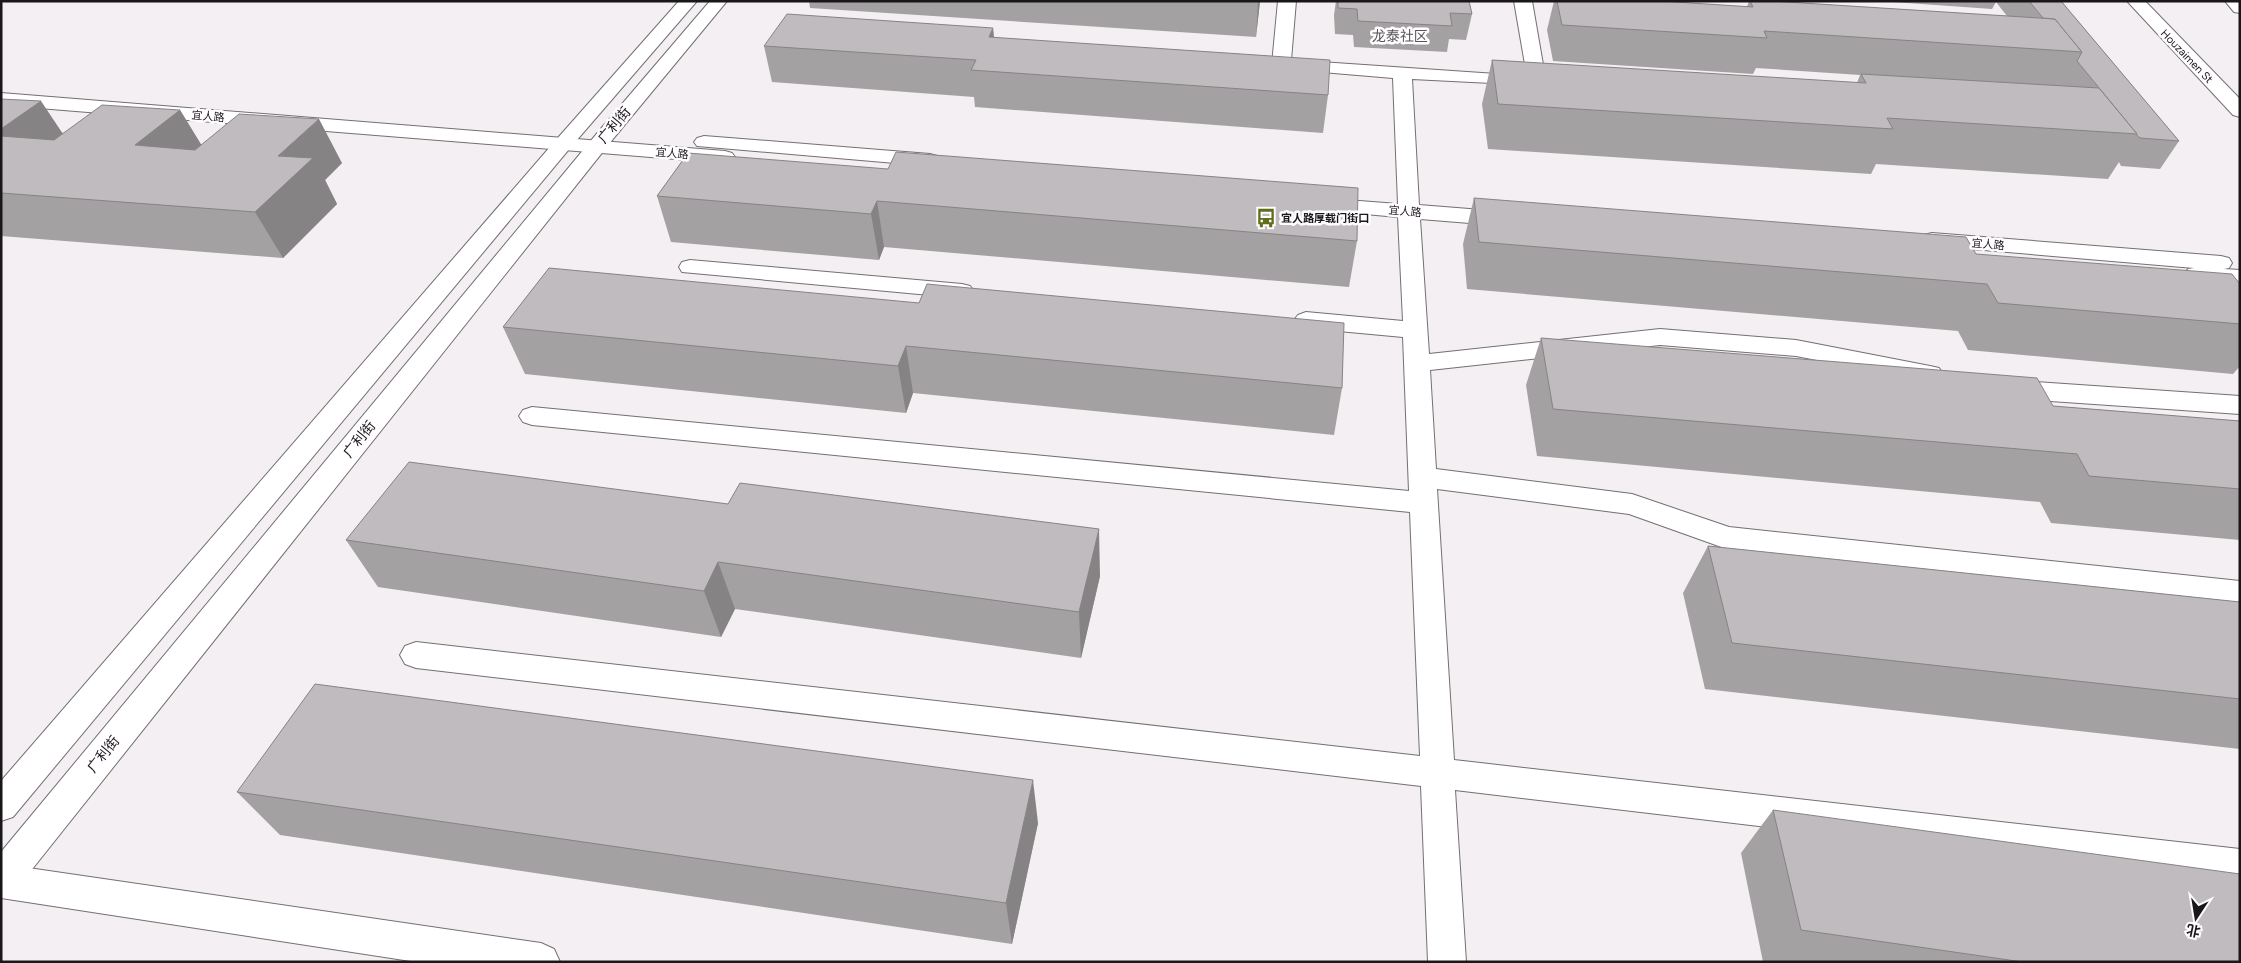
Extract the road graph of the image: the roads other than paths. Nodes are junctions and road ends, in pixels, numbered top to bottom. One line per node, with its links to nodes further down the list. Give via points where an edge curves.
1 (689, 1): 16 (street, 广利街)
2 (719, 1): 17 (street, 广利街)
3 (1287, 1): 9 (street)
4 (1523, 1): 11 (street)
5 (2135, 1): 15 (street, Houzaimen St)
6 (2233, 1): 7 (street)
7 (2240, 8)
8 (1261, 63): 9 (street)
9 (1281, 64): 10 (street)
10 (1402, 73): 11 (street); 20 (street)
11 (1537, 82): 12 (street)
12 (1557, 83)
13 (1, 87): 16 (street, 宜人路)
14 (1, 99): 16 (street, 宜人路)
15 (2240, 111)
16 (568, 138): 17 (street, 宜人路); 37 (street, 广利街)
17 (601, 141): 18 (street, 宜人路); 39 (street, 广利街)
18 (947, 168)
19 (1304, 196): 20 (street, 宜人路)
20 (1408, 204): 21 (street, 宜人路); 27 (street)
21 (1527, 214)
22 (2240, 264): 24 (street, 宜人路, via 1913,245)
23 (690, 267): 25 (street)
24 (2240, 277)
25 (988, 293)
26 (1285, 319): 27 (street)
27 (1414, 330): 28 (street)
28 (1416, 363): 29 (street, via 1660,337 1796,348); 33 (street)
29 (1948, 377)
30 (1986, 385): 31 (street)
31 (2240, 405)
32 (532, 416): 33 (street)
33 (1423, 490): 34 (street, via 1632,504 1727,538); 36 (street)
34 (2240, 592)
35 (416, 655): 36 (street)
36 (1437, 774): 38 (street); 41 (street)
37 (1, 806)
38 (2240, 866)
39 (1, 880): 40 (street)
40 (541, 962)
41 (1447, 962)

